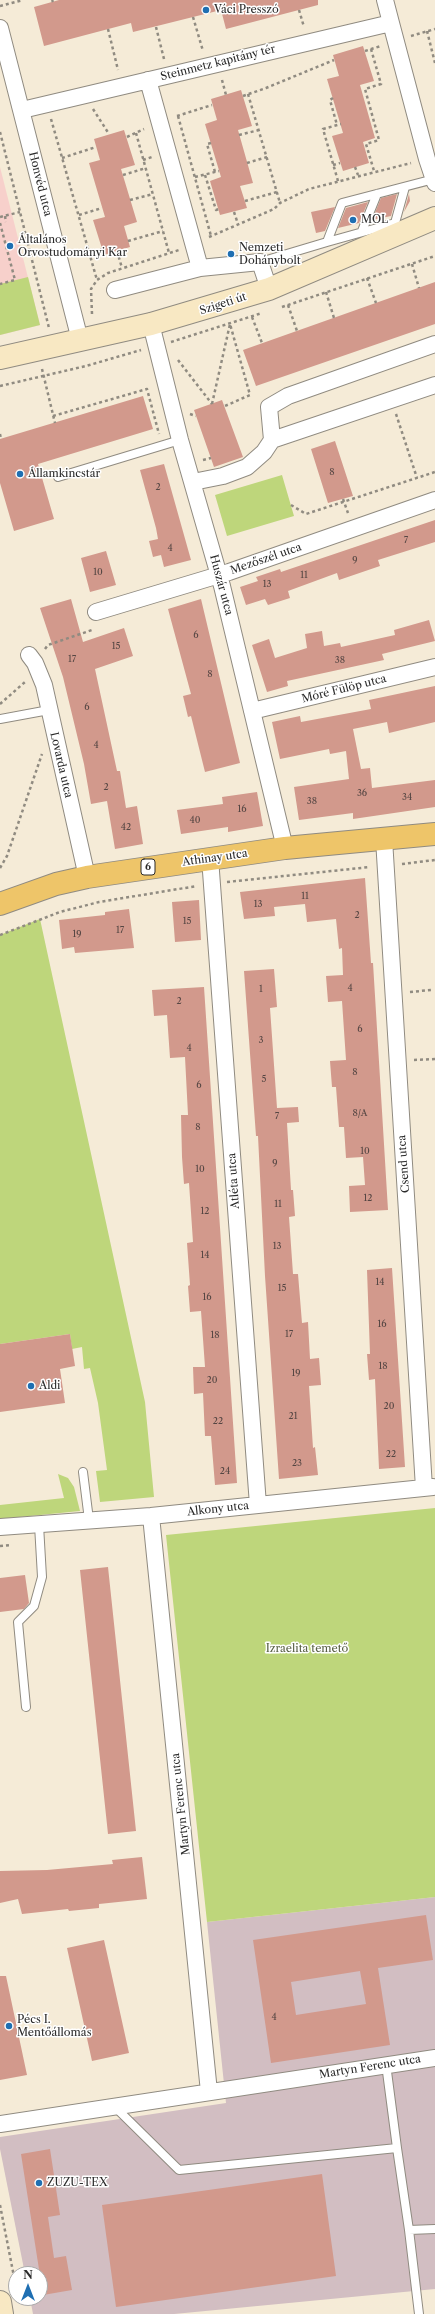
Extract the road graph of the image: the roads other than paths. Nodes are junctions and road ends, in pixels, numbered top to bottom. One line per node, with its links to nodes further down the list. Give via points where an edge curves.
1 (385, 0): 2 (street)
2 (391, 23): 4 (street, Steinmetz kapitány tér); 6 (street)
3 (0, 30): 5 (street, Honvéd utca)
4 (148, 80): 5 (street, Steinmetz kapitány tér); 13 (street)
5 (22, 110): 17 (street, Honvéd utca)
6 (434, 181): 7 (lane)
7 (405, 187): 8 (lane); 10 (lane, via 395,223)
8 (377, 194): 10 (lane); 11 (lane, via 342,203)
9 (435, 218): 14 (street, Szigeti út)
10 (362, 231): 11 (lane)
11 (327, 242): 12 (lane)
12 (260, 262): 13 (street); 14 (street)
13 (200, 268): 15 (street)
14 (269, 289): 16 (street, Szigeti út)
15 (115, 290)
16 (151, 324): 17 (street, Szigeti út); 21 (street, Huszár utca)
17 (80, 340): 19 (street, Szigeti út, via 43,341)
18 (435, 344): 22 (street, via 288,396 269,407)
19 (0, 358)
20 (435, 385): 22 (street)
21 (180, 440): 23 (lane); 24 (street, Huszár utca)
22 (272, 440): 24 (street, via 264,452 247,467 224,476)
23 (58, 477)
24 (193, 482): 26 (street, Huszár utca)
25 (435, 500): 26 (street, Mezőszél utca)
26 (219, 575): 27 (street, Mezőszél utca); 31 (street, Huszár utca)
27 (96, 612)
28 (32, 659): 30 (street, Lovarda utca, via 44,685)
29 (435, 667): 31 (street, Móré Fülöp utca)
30 (49, 710): 32 (lane); 37 (street, Lovarda utca)
31 (252, 711): 35 (street, Huszár utca)
32 (0, 719)
33 (435, 834): 34 (main road, Athinay utca / 6)
34 (384, 839): 35 (main road, Athinay utca / 6); 40 (street, Csend utca)
35 (284, 848): 36 (main road, Athinay utca / 6)
36 (210, 858): 37 (main road, Athinay utca / 6); 41 (street, Atléta utca)
37 (86, 877): 38 (main road, Athinay utca / 6, via 56,884)
38 (0, 904)
39 (83, 1472): 43 (lane)
40 (430, 1488): 41 (street, Alkony utca)
41 (258, 1505): 42 (street, Alkony utca)
42 (151, 1516): 43 (street, Alkony utca); 49 (street, Martyn Ferenc utca)
43 (89, 1520): 44 (street, Alkony utca)
44 (39, 1525): 45 (street, Alkony utca); 46 (lane, via 42,1577 34,1606 18,1622)
45 (0, 1527)
46 (26, 1707)
47 (435, 2058): 48 (street, Martyn Ferenc utca)
48 (386, 2064): 49 (street, Martyn Ferenc utca); 52 (lane)
49 (209, 2092): 50 (street, Martyn Ferenc utca)
50 (115, 2107): 51 (street, Martyn Ferenc utca); 52 (lane, via 179,2170)
51 (0, 2124)
52 (397, 2148): 54 (lane)
53 (435, 2229): 54 (lane)
54 (409, 2230): 57 (lane)
55 (0, 2302): 56 (street)
56 (2, 2314)
57 (419, 2314)

